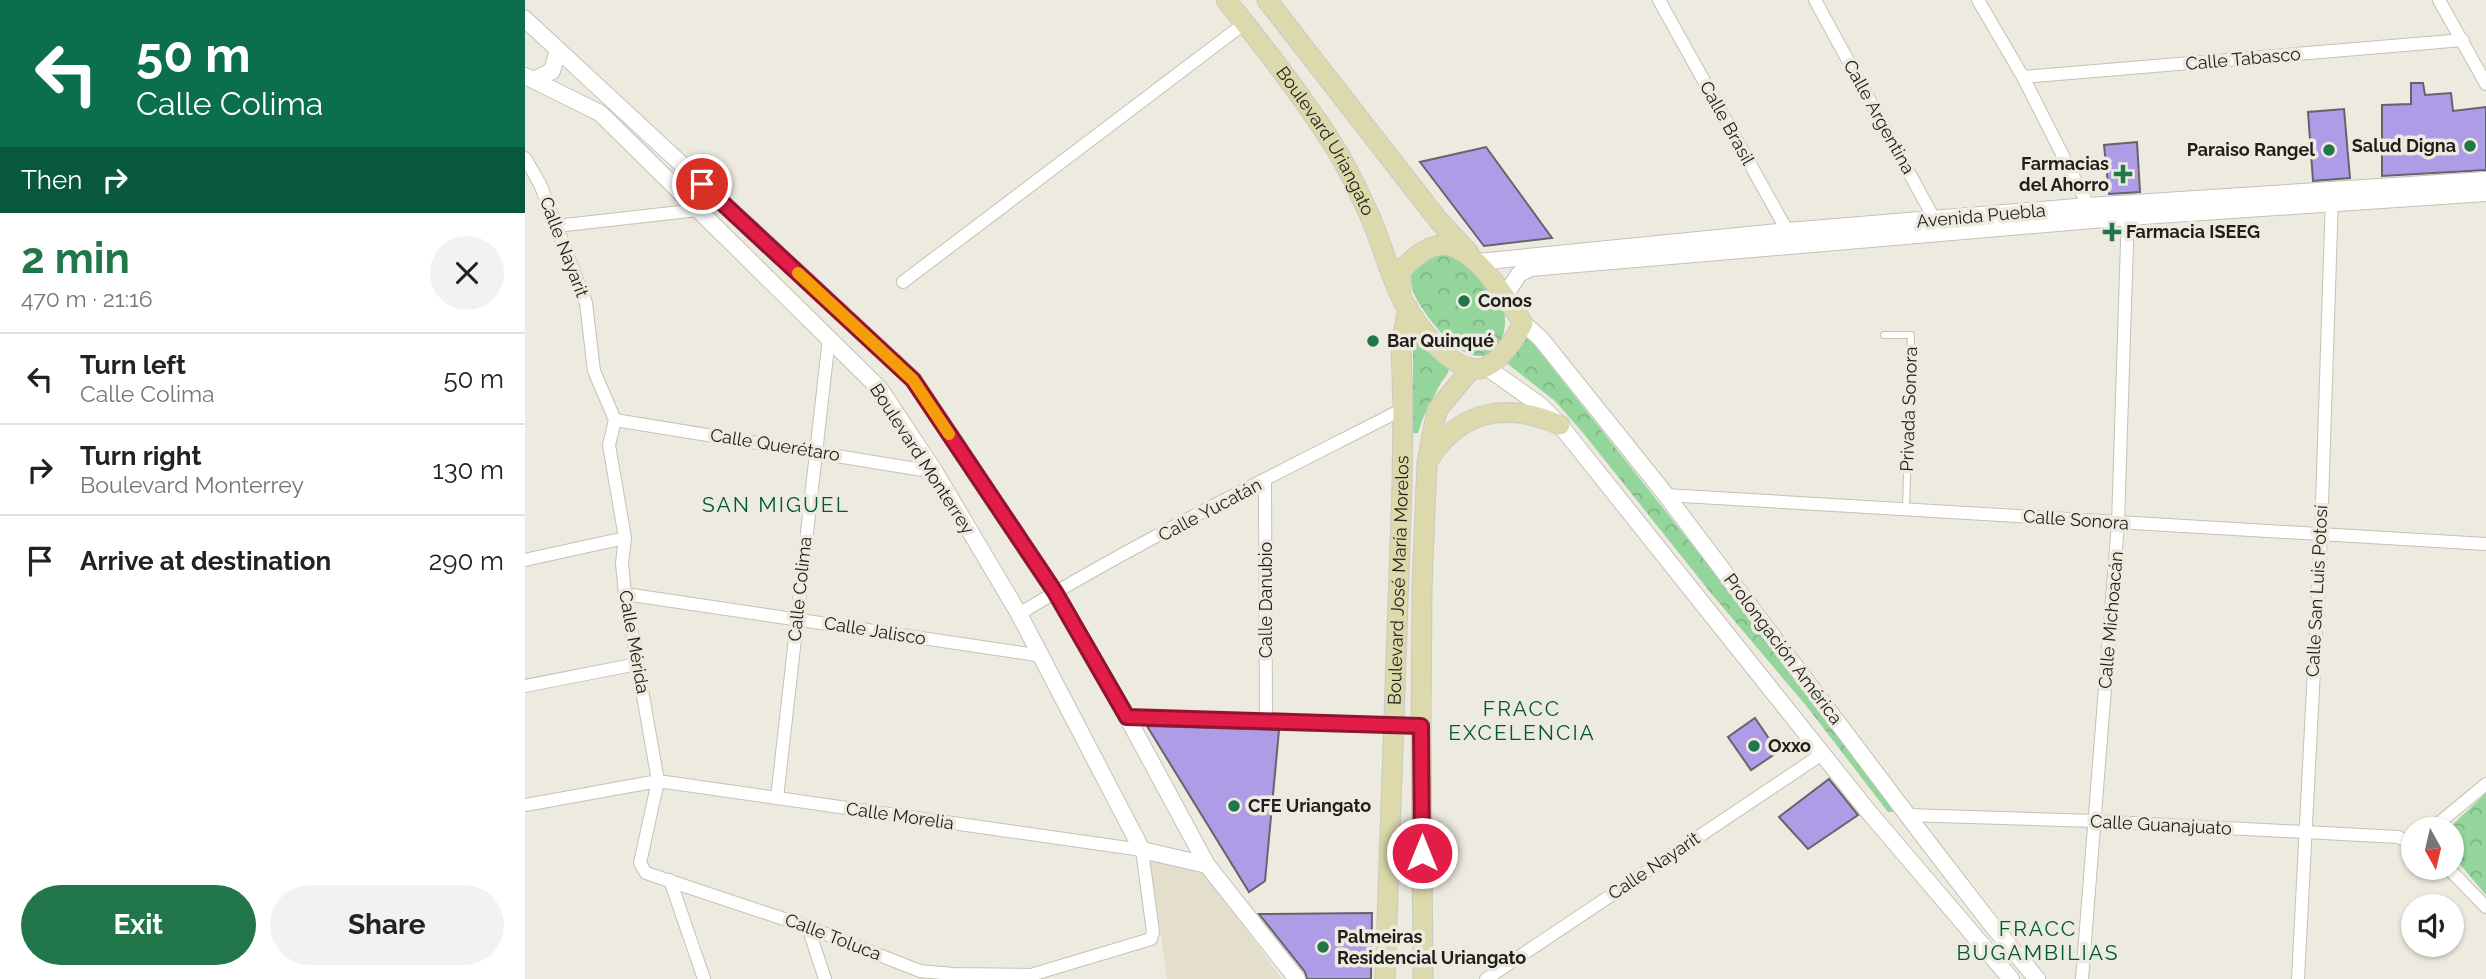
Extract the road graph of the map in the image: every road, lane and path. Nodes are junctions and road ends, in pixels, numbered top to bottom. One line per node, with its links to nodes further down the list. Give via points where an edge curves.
1 (1226, 0): 7 (main road, Boulevard Uriangato)
2 (1267, 0): 24 (main road, Boulevard Uriangato)
3 (1659, 0): 23 (street, Calle Brasil)
4 (1815, 0): 22 (street, Calle Argentina)
5 (1977, 0): 11 (street)
6 (2439, 0): 9 (street)
7 (1245, 23): 25 (street); 27 (main road, Boulevard Uriangato, via 1334,146 1368,212)
8 (528, 25): 10 (street, Boulevard Monterrey)
9 (2463, 40): 11 (street, Calle Tabasco); 13 (street)
10 (558, 50): 12 (street, via 552,71); 46 (street, Boulevard Monterrey, via 913,380)
11 (2023, 77): 20 (street)
12 (529, 78): 18 (street, Boulevard Monterrey, via 600,113)
13 (2486, 85)
14 (526, 160): 21 (street, Calle Nayarit)
15 (2486, 180): 17 (street, Avenida Puebla)
16 (2486, 193): 17 (street, Avenida Puebla)
17 (2332, 197): 19 (street, Avenida Puebla); 42 (street, Calle San Luis Potosí)
18 (698, 210): 21 (street); 30 (street, Boulevard Monterrey)
19 (2128, 211): 20 (street, Avenida Puebla); 41 (street, Calle Michoacán)
20 (2092, 213): 22 (street, Avenida Puebla)
21 (556, 226): 33 (street, Calle Nayarit, via 586,303 594,371)
22 (1939, 227): 23 (street, Avenida Puebla)
23 (1791, 238): 24 (street, Avenida Puebla); 26 (street, Avenida Puebla, via 1530,268 1519,274)
24 (1473, 258): 26 (main road); 27 (main road, via 1442,245 1417,254 1401,271)
25 (903, 282)
26 (1504, 297): 28 (main road)
27 (1404, 303): 31 (main road, via 1414,320 1457,364); 32 (main road, Boulevard José María Morelos)
28 (1523, 323): 31 (main road, via 1510,346); 39 (street, Prolongación América)
29 (1884, 335): 40 (lane, Privada Sonora, via 1911,335)
30 (829, 338): 35 (street, Calle Colima); 37 (street, Boulevard Monterrey, via 880,389)
31 (1479, 368): 34 (street, Prolongación América, via 1540,405); 36 (main road, Boulevard José María Morelos, via 1437,410)
32 (1403, 409): 38 (street, Calle Yucatán); 55 (main road, Boulevard José María Morelos)
33 (615, 419): 35 (street, Calle Querétaro); 43 (street, Calle Mérida, via 609,445)
34 (1560, 425): 36 (main road, via 1515,411 1482,415 1449,435); 57 (street, Prolongación América)
35 (815, 452): 37 (street, Calle Querétaro); 49 (street, Calle Colima)
36 (1427, 463): 56 (main road, Boulevard José María Morelos)
37 (935, 472): 48 (street, Boulevard Monterrey)
38 (1265, 480): 46 (street, Calle Yucatán); 54 (street, Calle Danubio)
39 (1666, 495): 40 (street, Calle Sonora); 63 (street, Prolongación América)
40 (1906, 509): 41 (street, Calle Sonora)
41 (2118, 523): 42 (street, Calle Sonora); 65 (street, Calle Michoacán)
42 (2321, 534): 44 (street, Calle Sonora); 67 (street, Calle San Luis Potosí)
43 (625, 538): 45 (street); 47 (street, Calle Mérida)
44 (2486, 544)
45 (525, 560)
46 (1055, 592): 48 (street, Calle Yucatán); 53 (street, Boulevard Monterrey)
47 (625, 594): 49 (street, Calle Jalisco); 51 (street, Calle Mérida)
48 (1019, 614): 50 (street, Boulevard Monterrey)
49 (796, 619): 50 (street, Calle Jalisco); 60 (street, Calle Colima)
50 (1043, 656): 71 (street, Boulevard Monterrey)
51 (637, 664): 52 (street); 58 (street, Calle Mérida)
52 (525, 686)
53 (1127, 717): 54 (street); 66 (street, Boulevard Monterrey)
54 (1266, 720): 55 (street)
55 (1393, 726): 56 (street); 83 (main road, Boulevard José María Morelos)
56 (1421, 726): 84 (main road, Boulevard José María Morelos)
57 (1822, 754): 62 (street, Prolongación América); 85 (street, Calle Nayarit)
58 (658, 781): 60 (street, Calle Morelia); 61 (street, Calle Morelia); 73 (street, Calle Mérida)
59 (2486, 784): 64 (street)
60 (777, 798): 71 (street, Calle Morelia)
61 (525, 805)
62 (1868, 811): 63 (street); 86 (street, Prolongación América)
63 (1907, 815): 65 (street, Calle Guanajuato); 87 (street, Prolongación América)
64 (2446, 817)
65 (2094, 821): 67 (street, Calle Guanajuato); 88 (street, Calle Michoacán)
66 (1188, 830): 72 (street, via 1187,844); 74 (street, Boulevard Monterrey)
67 (2304, 832): 69 (street, Calle Guanajuato); 89 (street, Calle San Luis Potosí)
68 (2401, 836): 69 (street)
69 (2398, 837): 70 (street, Calle Guanajuato)
70 (2401, 838)
71 (1142, 850): 72 (street); 79 (street, Calle Toluca, via 1151,939 1031,975)
72 (1170, 857): 74 (street)
73 (640, 863): 75 (street, Calle Toluca, via 646,873)
74 (1207, 865): 82 (street, Boulevard Monterrey)
75 (670, 880): 78 (street, Calle Toluca); 80 (street)
76 (2460, 880): 77 (street)
77 (2486, 907)
78 (808, 927): 79 (street, Calle Toluca, via 920,971); 81 (street)
79 (954, 977)
80 (703, 979)
81 (825, 979)
82 (1297, 979)
83 (1385, 979)
84 (1423, 979)
85 (1486, 979)
86 (2011, 979)
87 (2037, 979)
88 (2082, 979)
89 (2298, 979)

